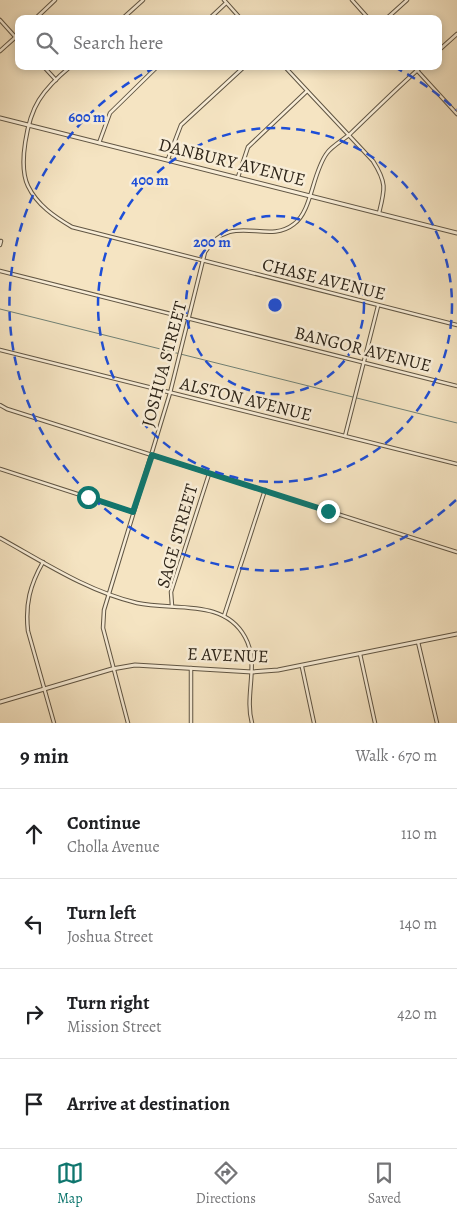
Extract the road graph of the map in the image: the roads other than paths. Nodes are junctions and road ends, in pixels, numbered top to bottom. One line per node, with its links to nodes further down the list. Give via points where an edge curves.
1 (55, 0): 6 (street)
2 (143, 0): 7 (street)
3 (352, 0): 10 (street)
4 (407, 0): 11 (street)
5 (225, 1): 8 (street); 9 (street)
6 (39, 15)
7 (126, 15)
8 (213, 15)
9 (237, 15)
10 (365, 15)
11 (390, 15)
12 (0, 20): 14 (street)
13 (457, 34): 15 (street)
14 (15, 37): 16 (street)
15 (442, 47)
16 (0, 51)
17 (47, 70): 23 (street)
18 (67, 70): 23 (street, CHASE AVENUE)
19 (154, 70): 29 (street, via 110,113)
20 (241, 70): 30 (street, via 181,125)
21 (288, 70): 24 (street)
22 (417, 71): 25 (street); 28 (street, JOSHUA STREET)
23 (56, 80): 27 (street, CHASE AVENUE, via 38,101)
24 (307, 91): 28 (street); 31 (street, via 248,147)
25 (457, 114)
26 (0, 118): 27 (street, DANBURY AVENUE)
27 (30, 125): 29 (street, DANBURY AVENUE); 35 (street, CHASE AVENUE, via 23,156 24,172 38,202 54,216 72,227)
28 (348, 135): 32 (street, JOSHUA STREET, via 328,152 316,172); 33 (street, via 384,178)
29 (98, 143): 30 (street, DANBURY AVENUE)
30 (168, 160): 31 (street, DANBURY AVENUE)
31 (238, 176): 32 (street, DANBURY AVENUE)
32 (308, 196): 33 (street, DANBURY AVENUE); 35 (street, JOSHUA STREET, via 301,218 290,227 275,232 244,229 224,234 210,244)
33 (379, 213): 34 (street, DANBURY AVENUE)
34 (457, 233)
35 (202, 261): 37 (street, CHASE AVENUE); 38 (street, JOSHUA STREET)
36 (0, 271): 38 (street, BANGOR AVENUE)
37 (378, 306): 39 (street, CHASE AVENUE); 41 (street)
38 (190, 318): 41 (street, BANGOR AVENUE); 43 (street, JOSHUA STREET)
39 (457, 325)
40 (0, 350): 43 (street, ALSTON AVENUE)
41 (363, 362): 42 (street, BANGOR AVENUE); 45 (street)
42 (457, 386)
43 (170, 393): 45 (street, ALSTON AVENUE); 46 (street, JOSHUA STREET)
44 (0, 404): 46 (street, via 7,409)
45 (344, 436): 47 (street, ALSTON AVENUE)
46 (152, 455): 49 (street); 51 (street, JOSHUA STREET)
47 (457, 464)
48 (0, 469): 51 (street)
49 (209, 474): 50 (street); 56 (street, SAGE STREET, via 171,592)
50 (265, 490): 53 (street); 57 (street)
51 (133, 512): 55 (street, JOSHUA STREET)
52 (0, 538): 54 (street)
53 (457, 552)
54 (43, 562): 55 (street, via 75,582); 65 (street, via 32,583 27,616)
55 (108, 594): 56 (street, via 139,604); 63 (street, JOSHUA STREET, via 103,628)
56 (172, 606): 57 (street, via 202,608)
57 (224, 616): 64 (street, via 246,637)
58 (457, 634): 59 (street, E AVENUE)
59 (418, 642): 60 (street, E AVENUE); 73 (street)
60 (360, 654): 61 (street, E AVENUE); 72 (street)
61 (302, 666): 64 (street, E AVENUE); 71 (street)
62 (191, 668): 63 (street, E AVENUE, via 136,665); 64 (street, E AVENUE); 69 (street)
63 (112, 669): 65 (street, E AVENUE); 68 (street, JOSHUA STREET)
64 (252, 672): 70 (street, via 249,714)
65 (44, 689): 66 (street, E AVENUE); 67 (street)
66 (0, 702)
67 (54, 723)
68 (128, 723)
69 (191, 723)
70 (252, 723)
71 (314, 723)
72 (375, 723)
73 (437, 723)

